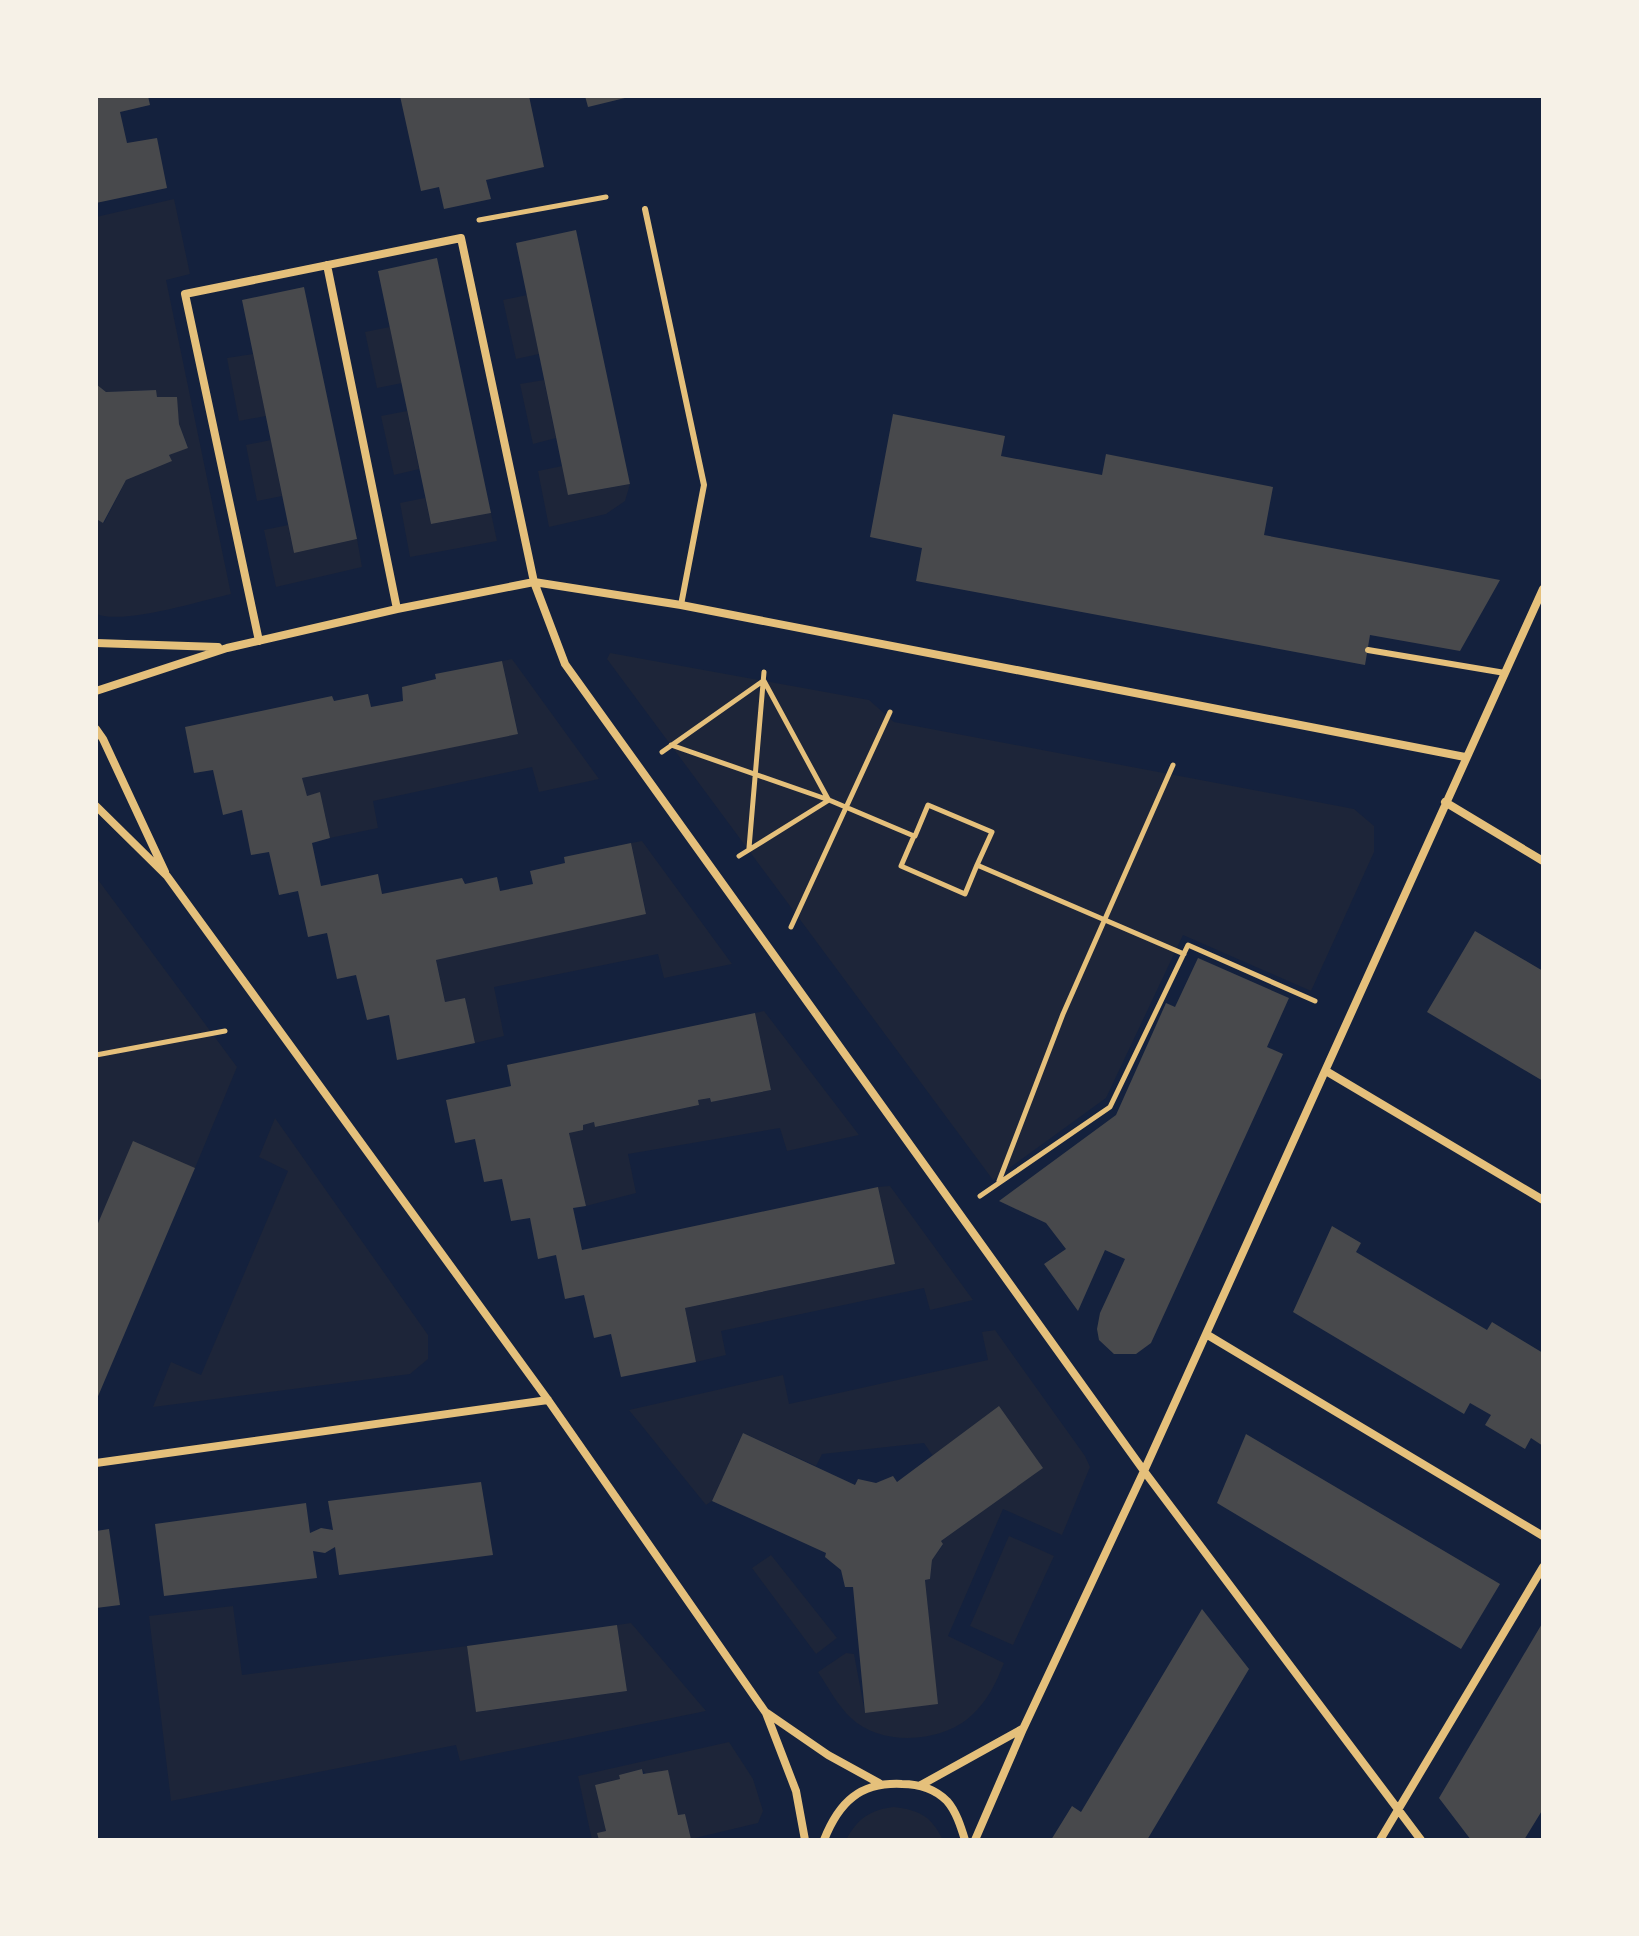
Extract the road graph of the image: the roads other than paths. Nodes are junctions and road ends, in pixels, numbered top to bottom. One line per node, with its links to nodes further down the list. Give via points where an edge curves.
1 (645, 209): 5 (lane, via 704,485)
2 (327, 265): 3 (street, via 461,238); 6 (street); 7 (street, via 185,294)
3 (534, 582): 5 (street); 6 (street); 24 (street, via 565,664)
4 (1543, 589): 11 (street)
5 (681, 605): 14 (street)
6 (397, 609): 7 (street)
7 (259, 641): 9 (street)
8 (96, 643): 9 (street)
9 (227, 648): 12 (street)
10 (1368, 650): 11 (lane)
11 (1505, 673): 14 (street)
12 (96, 691)
13 (96, 729): 18 (street)
14 (1465, 757): 15 (street)
15 (1445, 802): 17 (street); 19 (street)
16 (96, 806): 18 (street)
17 (1543, 861)
18 (167, 876): 22 (street)
19 (1326, 1071): 20 (street); 21 (street)
20 (1543, 1200)
21 (1206, 1334): 24 (street); 25 (street)
22 (548, 1400): 23 (street); 27 (street)
23 (96, 1463)
24 (1144, 1471): 28 (street); 31 (street)
25 (1543, 1536)
26 (1543, 1567): 31 (street)
27 (766, 1713): 29 (street); 32 (street, via 796,1791)
28 (1023, 1729): 30 (street); 35 (street)
29 (879, 1783): 30 (street); 33 (street, via 848,1800)
30 (921, 1785): 34 (street, via 946,1801)
31 (1398, 1809): 36 (street); 37 (street)
32 (805, 1840)
33 (824, 1840)
34 (965, 1840)
35 (975, 1840)
36 (1380, 1840)
37 (1421, 1840)

